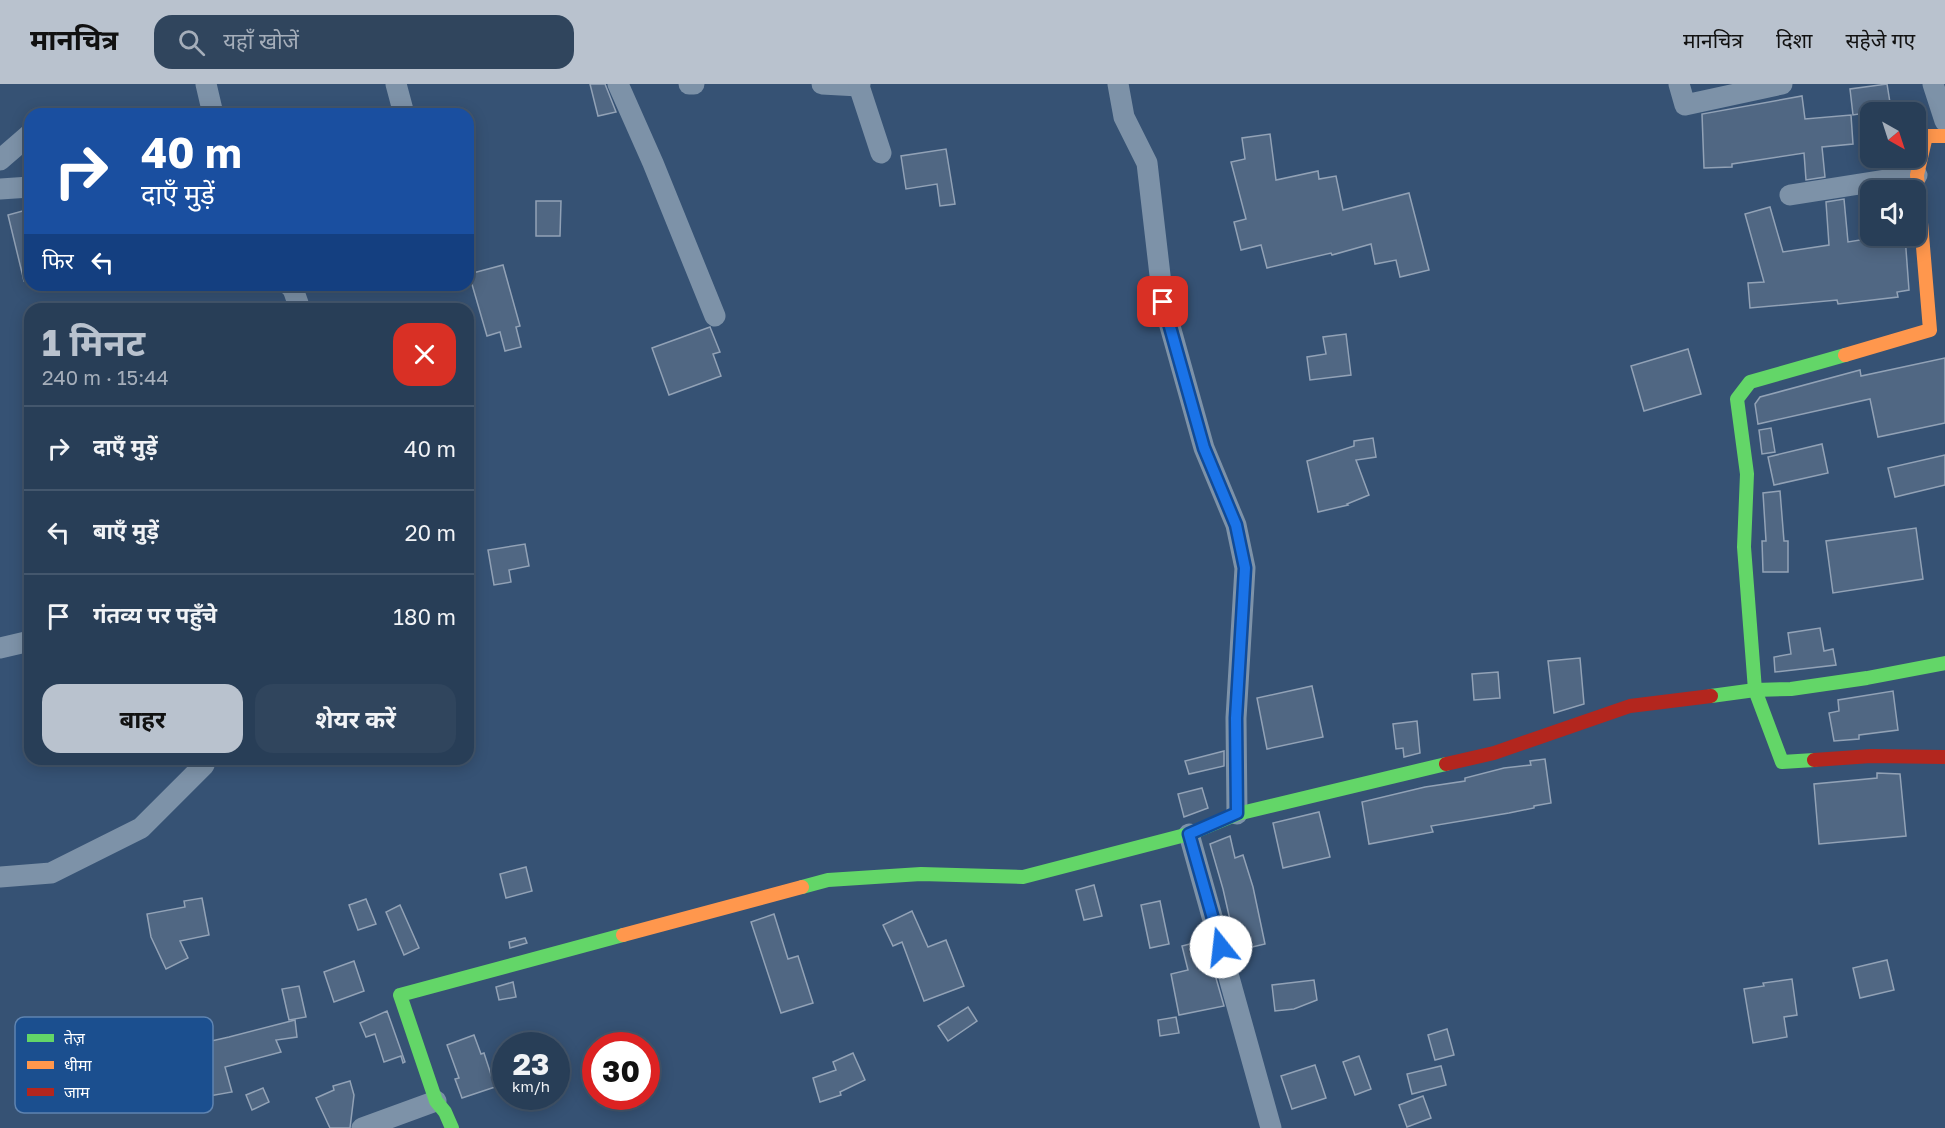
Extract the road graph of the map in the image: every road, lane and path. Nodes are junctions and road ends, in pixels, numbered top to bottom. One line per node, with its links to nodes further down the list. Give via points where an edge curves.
1 (206, 84): 12 (street)
2 (396, 84): 13 (street)
3 (618, 84): 23 (street)
4 (689, 84): 5 (street)
5 (694, 84)
6 (822, 84): 11 (street)
7 (1118, 84): 30 (street, via 1124,117 1147,163 1163,302 1204,448 1236,525 1245,568 1236,718)
8 (1679, 84): 9 (street, via 1686,105)
9 (1782, 84)
10 (1933, 84): 14 (street)
11 (860, 85): 17 (street)
12 (212, 108)
13 (402, 108)
14 (1945, 121)
15 (1945, 136): 19 (street, via 1926,136)
16 (24, 139): 18 (street)
17 (881, 153)
18 (0, 160)
19 (1917, 175): 22 (street); 27 (street, via 1930,330 1750,382 1737,399 1747,474 1744,547)
20 (24, 188): 21 (street)
21 (0, 189)
22 (1790, 195)
23 (715, 316)
24 (24, 642): 25 (street)
25 (0, 648)
26 (1945, 663): 27 (street, via 1791,689)
27 (1755, 690): 28 (street, via 1782,762 1871,756); 30 (street, via 1630,706 1494,753)
28 (1945, 757)
29 (204, 765): 32 (street, via 141,828 51,873)
30 (1237, 813): 31 (street)
31 (1189, 834): 33 (street, via 1023,877 921,874 828,880 400,995); 36 (street)
32 (0, 877)
33 (436, 1101): 34 (street); 35 (street)
34 (362, 1128)
35 (452, 1128)
36 (1271, 1128)

